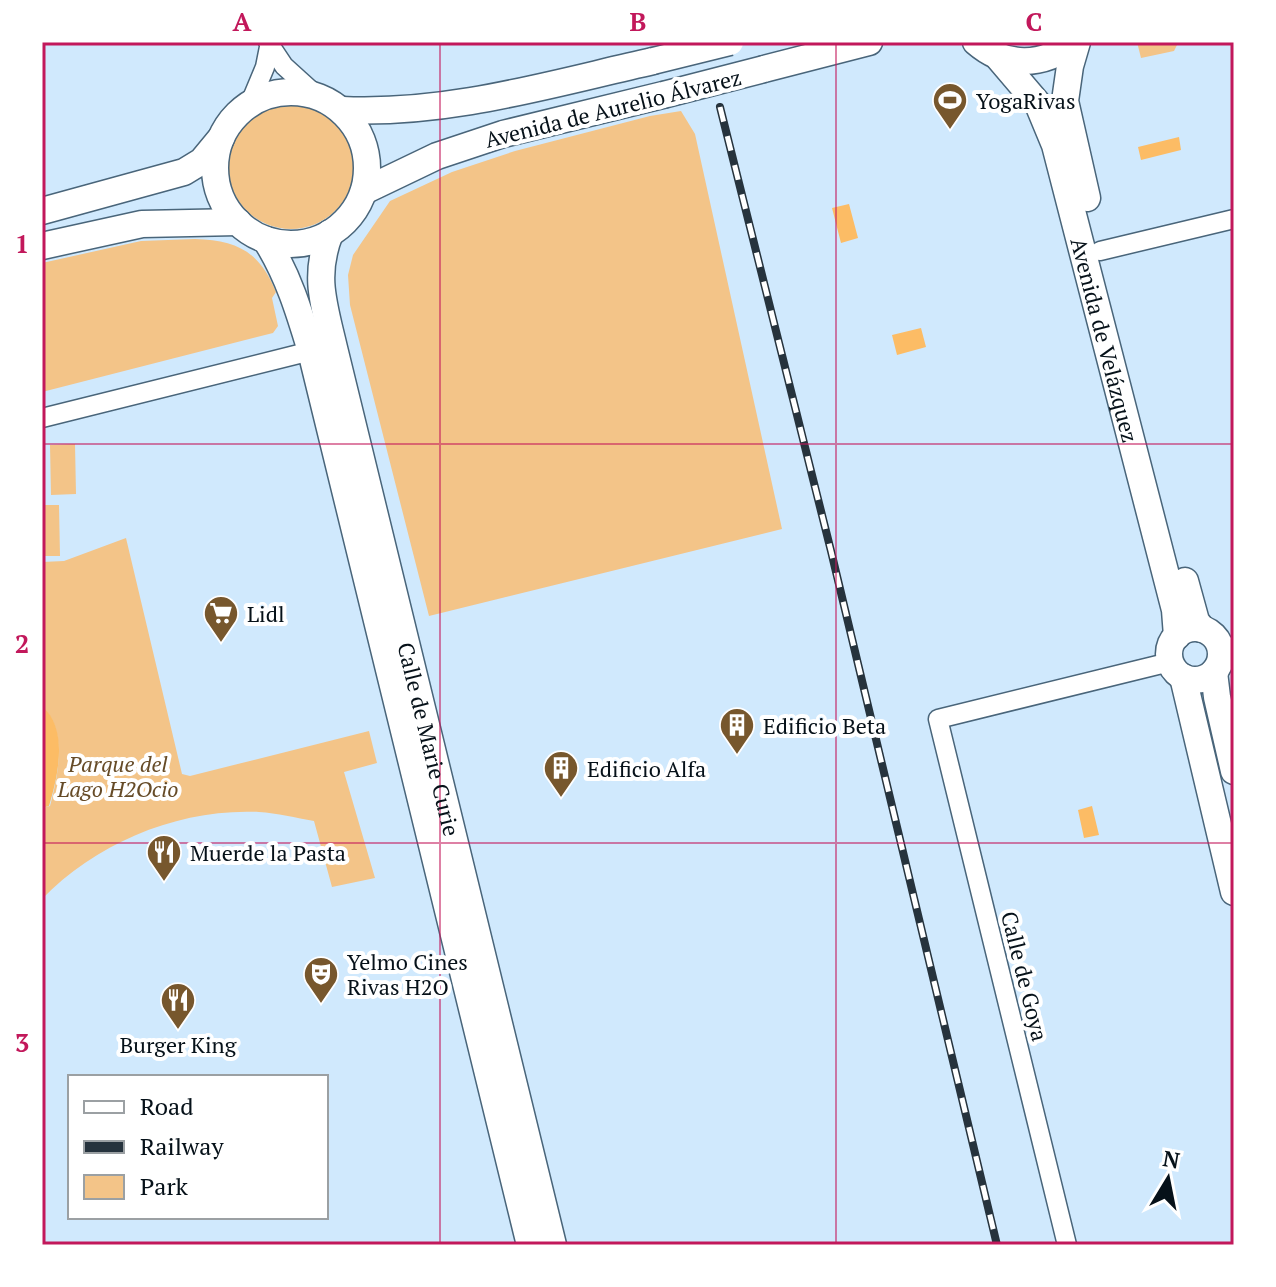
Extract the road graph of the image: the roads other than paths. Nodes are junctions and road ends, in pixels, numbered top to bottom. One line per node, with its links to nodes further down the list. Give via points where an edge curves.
1 (730, 42): 9 (street, Avenida de Aurelio Álvarez, bridge, via 451,105)
2 (869, 42): 11 (street, Avenida de Aurelio Álvarez, bridge, via 503,134 437,156)
3 (955, 42): 6 (street)
4 (1075, 42): 6 (street, via 1042,60 1020,62); 18 (street, Avenida de Velázquez, via 1066,113)
5 (269, 44): 7 (street); 8 (street)
6 (987, 51): 21 (street, Avenida de Velázquez, via 1038,104 1055,145 1175,610)
7 (316, 95): 8 (street, via 295,91); 9 (street)
8 (250, 103): 10 (street)
9 (342, 110): 11 (street, via 365,147)
10 (221, 138): 12 (street, via 202,161 184,172); 14 (street, via 216,179)
11 (364, 191): 15 (street, via 354,212)
12 (42, 211)
13 (1234, 219): 18 (street)
14 (238, 222): 16 (street); 17 (street, via 142,224)
15 (330, 233): 16 (street, via 302,243); 27 (street, Calle de Marie Curie, via 320,264 334,348)
16 (266, 240): 19 (street, Calle de Marie Curie, via 289,280)
17 (42, 246)
18 (1100, 251): 21 (street, Avenida de Velázquez, via 1191,606)
19 (311, 351): 20 (street); 26 (street, Calle de Marie Curie)
20 (42, 418)
21 (1190, 632): 22 (street, via 1214,637); 23 (street, via 1170,645)
22 (1223, 656): 23 (street, via 1196,680); 24 (street, via 1217,697)
23 (1176, 670): 25 (street); 28 (street, Calle de Goya, via 938,719)
24 (1234, 771)
25 (1234, 892)
26 (530, 1245)
27 (553, 1245)
28 (1067, 1245)

